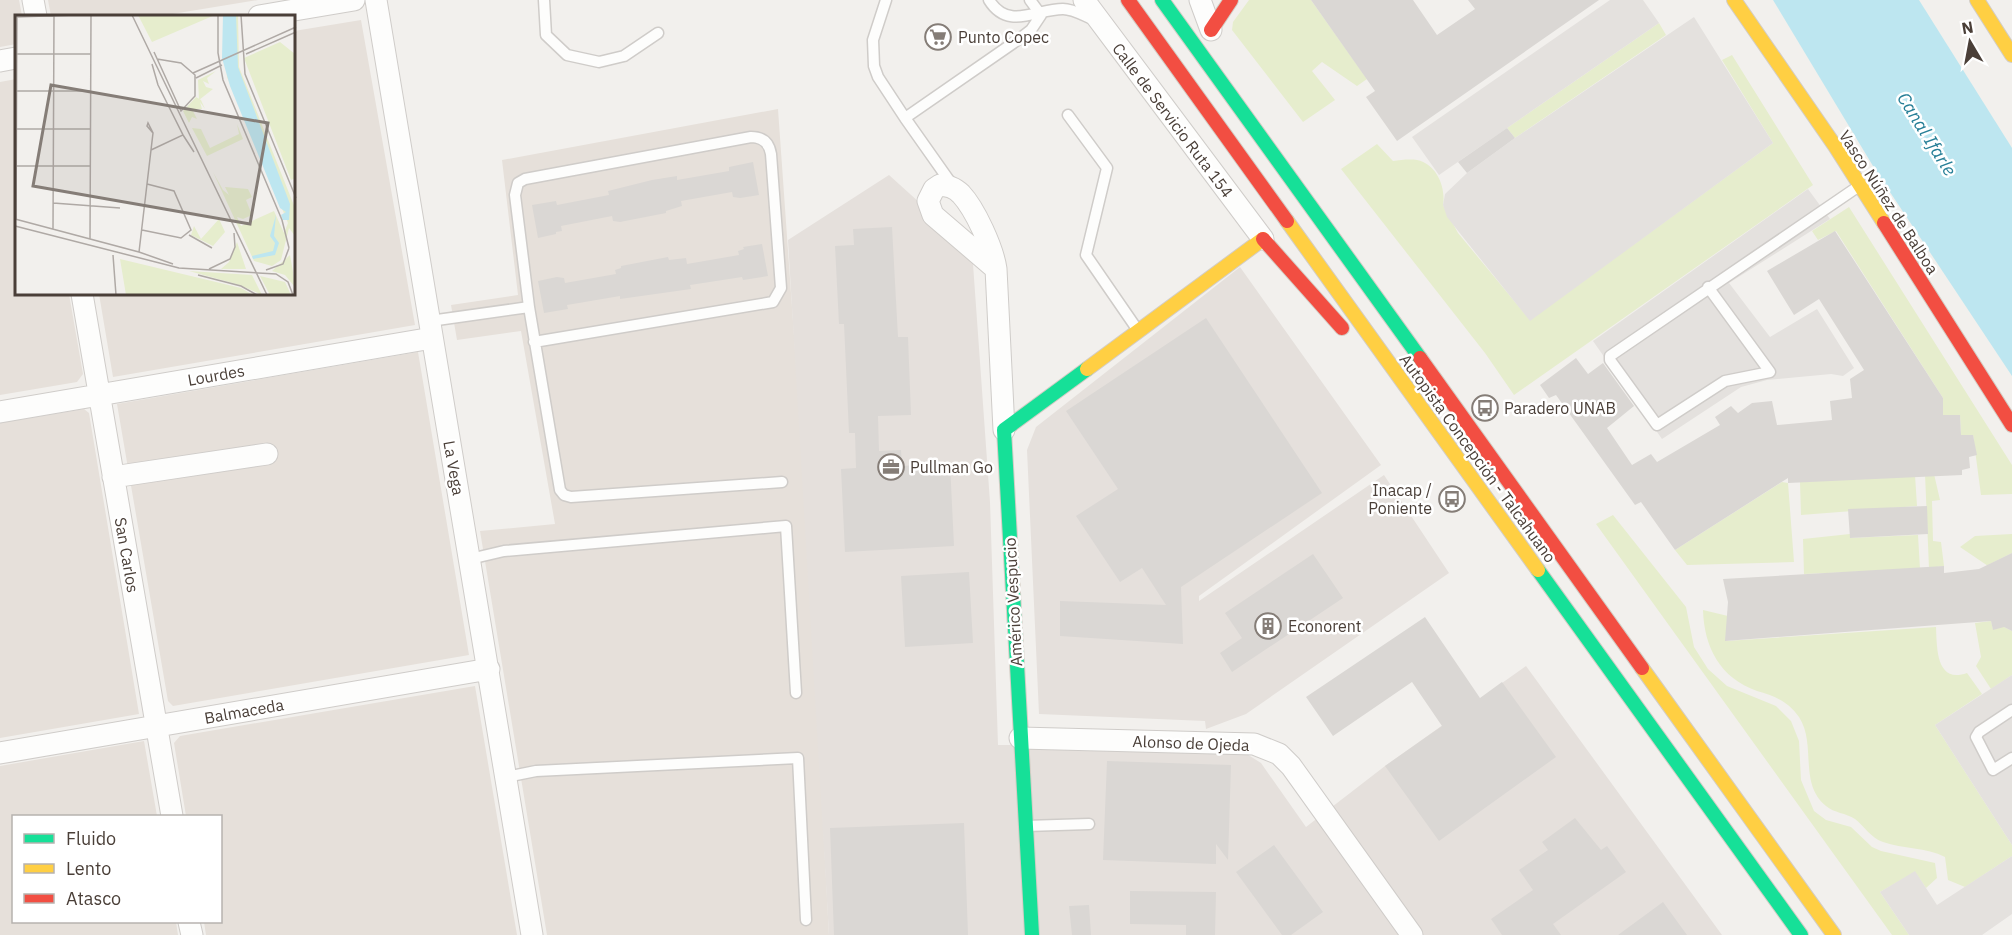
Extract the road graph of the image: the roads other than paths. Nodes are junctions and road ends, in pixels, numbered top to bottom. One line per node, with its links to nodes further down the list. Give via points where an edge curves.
1 (33, 0): 15 (street)
2 (354, 0): 16 (street)
3 (376, 0): 34 (street, La Vega)
4 (544, 0): 19 (lane, via 546,35 567,55 599,62 624,56)
5 (886, 0): 26 (lane, via 873,40 874,66)
6 (989, 0): 17 (lane, via 1004,15)
7 (1030, 0): 17 (lane)
8 (1084, 0): 18 (street, Calle de Servicio Ruta 154)
9 (1128, 0): 37 (main road, Autopista Concepción - Talcahuano)
10 (1162, 0): 24 (main road, Autopista Concepción - Talcahuano)
11 (1200, 0): 20 (street)
12 (1231, 0): 20 (main road)
13 (1734, 0): 27 (main road, Vasco Núñez de Balboa)
14 (1977, 0): 21 (main road)
15 (36, 15)
16 (265, 15)
17 (1041, 15): 18 (lane, via 1063,9); 26 (lane, via 1022,37)
18 (1100, 22): 29 (street, Calle de Servicio Ruta 154)
19 (658, 33)
20 (1213, 41): 24 (main road)
21 (2012, 55)
22 (15, 58): 23 (street)
23 (0, 61)
24 (1224, 86): 62 (main road, Autopista Concepción - Talcahuano)
25 (1068, 115): 35 (lane, via 1107,168 1086,255)
26 (905, 118): 28 (lane)
27 (1859, 186): 31 (lane); 40 (main road, Vasco Núñez de Balboa)
28 (955, 189): 30 (street, Américo Vespucio, via 990,246); 30 (street, via 940,185 933,189 928,201 933,215)
29 (1263, 239): 35 (main road); 37 (main road, via 1355,342)
30 (996, 269): 41 (street, Américo Vespucio)
31 (1708, 287): 31 (lane, via 1610,356 1658,425 1725,381 1770,372)
32 (82, 296): 38 (street, San Carlos)
33 (529, 307): 34 (lane); 36 (lane); 36 (lane, via 515,195 521,180 751,136 768,144 781,288 773,302)
34 (431, 330): 38 (street, Lourdes); 45 (street, La Vega)
35 (1139, 331): 41 (main road)
36 (534, 342): 44 (lane, via 564,495)
37 (1410, 392): 61 (main road, Autopista Concepción - Talcahuano)
38 (99, 395): 39 (street, Lourdes); 43 (street, San Carlos)
39 (0, 412)
40 (2012, 425)
41 (1004, 430): 50 (main road, Américo Vespucio)
42 (267, 454): 43 (street)
43 (113, 477): 49 (street, San Carlos)
44 (782, 482)
45 (470, 560): 46 (street, La Vega); 47 (lane, via 504,551 786,526)
46 (489, 669): 49 (street, Balmaceda); 53 (street, La Vega)
47 (796, 693)
48 (2012, 710): 52 (lane, via 1976,737 1993,770)
49 (157, 726): 51 (street, Balmaceda); 54 (street, San Carlos)
50 (1020, 738): 56 (main road, Américo Vespucio); 60 (street, Alonso de Ojeda, via 1244,744 1271,750 1291,766)
51 (0, 753)
52 (2012, 758)
53 (506, 777): 57 (lane, via 536,771 798,758); 58 (street, La Vega)
54 (172, 815)
55 (1089, 824): 56 (lane)
56 (1025, 826): 59 (main road, Américo Vespucio)
57 (806, 920)
58 (532, 935)
59 (1032, 935)
60 (1412, 935)
61 (1801, 935)
62 (1834, 935)

